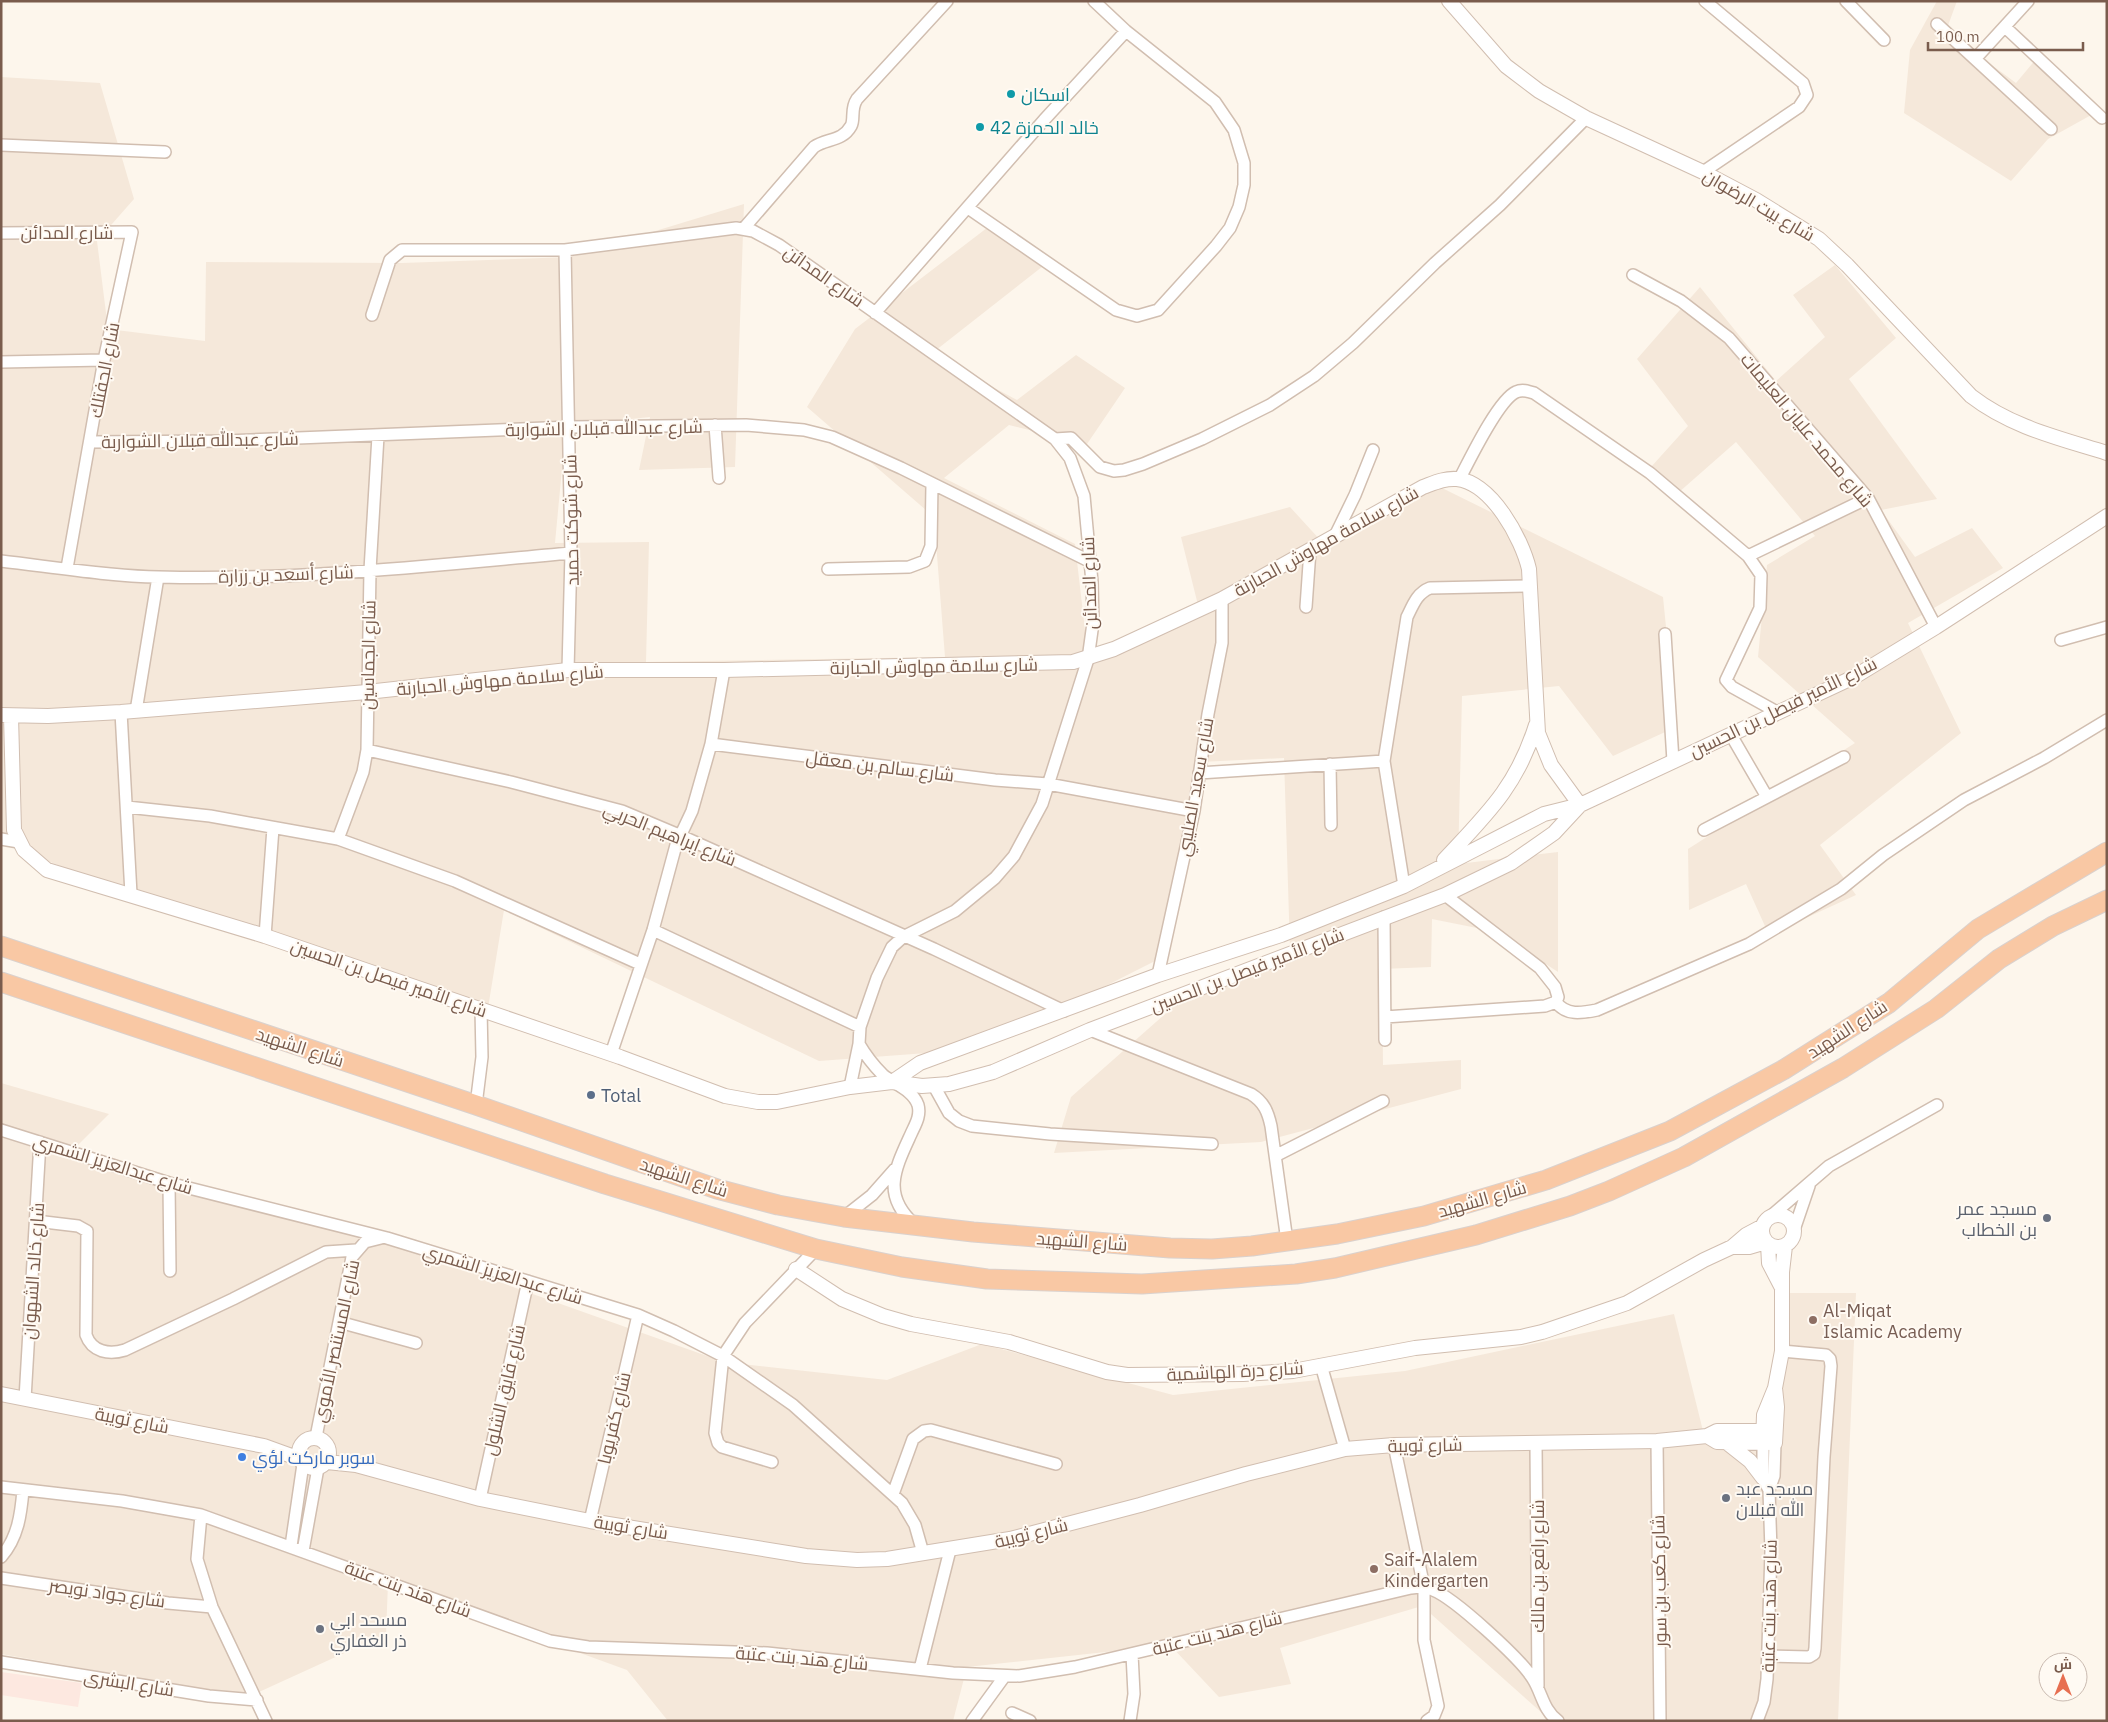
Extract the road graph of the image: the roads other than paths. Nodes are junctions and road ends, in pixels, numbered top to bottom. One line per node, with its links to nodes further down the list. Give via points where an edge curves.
1 (947, 1): 19 (street, via 857,99 852,108 850,127 839,139 820,142 814,147)
2 (1094, 1): 9 (street)
3 (1449, 1): 12 (street, شارع بيت الرضوان, via 1506,66 1546,96)
4 (1705, 1): 17 (street, via 1803,83 1807,95 1799,106)
5 (1846, 1): 10 (street)
6 (2028, 1): 8 (street)
7 (1937, 24): 11 (street)
8 (2005, 27): 11 (street); 13 (street)
9 (1126, 31): 18 (street); 18 (street, via 1214,102 1234,130 1244,162 1242,196 1230,228 1216,246 1158,310 1144,316 1130,316 1116,310)
10 (1884, 40)
11 (1975, 59): 14 (street)
12 (1586, 118): 17 (street, شارع بيت الرضوان); 31 (street, via 1500,205 1353,343 1314,376 1270,405 1202,439 1124,470 1114,471 1100,466 1074,440 1066,437)
13 (2102, 118)
14 (2051, 129)
15 (1, 145): 16 (street)
16 (166, 152)
17 (1703, 172): 34 (street, شارع بيت الرضوان, via 1819,239 1986,408 2013,422)
18 (968, 208): 24 (street)
19 (744, 228): 22 (street, شارع المدائن); 24 (street, شارع المدائن, via 771,239)
20 (132, 232): 21 (street, شارع المدائن); 26 (street, شارع الجفتلك)
21 (1, 233)
22 (565, 250): 25 (street, شارع المدائن, via 402,250 390,260); 29 (street, شارع شوكت حميد)
23 (1633, 275): 38 (street, شارع محمد عليان العليمات, via 1681,301 1729,338)
24 (875, 312): 31 (street, شارع المدائن)
25 (372, 316)
26 (104, 360): 27 (street); 32 (street, شارع الجفتلك)
27 (1, 362)
28 (715, 425): 29 (street, شارع عبدالله قبلان الشواربة); 35 (street); 37 (street, شارع عبدالله قبلان الشواربة, via 773,426 832,437)
29 (570, 427): 30 (street, شارع عبدالله قبلان الشواربة); 42 (street, شارع شوكت حميد)
30 (378, 436): 32 (street, شارع عبدالله قبلان الشواربة); 48 (street, شارع الجماسين)
31 (1055, 439): 45 (street, شارع المدائن, via 1070,458 1084,496)
32 (90, 442): 46 (street, شارع الجفتلك)
33 (1373, 450): 40 (street)
34 (2107, 453)
35 (719, 478)
36 (1459, 480): 40 (street, شارع سلامة مهاوش الحبارنة, via 1441,480 1423,487); 43 (street, via 1508,399 1517,391 1524,390 1534,393 1650,472); 50 (street, via 1484,494 1510,522 1526,556)
37 (932, 484): 45 (street, شارع عبدالله قبلان الشواربة); 47 (street, via 931,546 925,561 909,567)
38 (1868, 498): 43 (street); 53 (street, شارع محمد عليان العليمات)
39 (2107, 516): 53 (street, شارع الأمير فيصل بن الحسين)
40 (1335, 536): 41 (street, شارع سلامة مهاوش الحبارنة)
41 (1310, 550): 51 (street, شارع سلامة مهاوش الحبارنة); 52 (street)
42 (571, 553): 48 (street, شارع أسعد بن زرارة); 58 (street, شارع شوكت حميد)
43 (1748, 556): 63 (street, via 1761,575 1760,608 1726,680 1732,687)
44 (1, 561): 46 (street, شارع أسعد بن زرارة)
45 (1089, 561): 57 (street, شارع المدائن, via 1093,602)
46 (67, 568): 49 (street, شارع أسعد بن زرارة)
47 (828, 569)
48 (370, 570): 49 (street, شارع أسعد بن زرارة, via 255,577); 60 (street, شارع الجماسين)
49 (158, 578): 61 (street)
50 (1530, 586): 66 (street); 71 (street, via 1430,588 1417,598 1407,616)
51 (1222, 599): 57 (street, شارع سلامة مهاوش الحبارنة); 74 (street, شارع سعيد الصليبي, via 1222,643)
52 (1306, 607)
53 (1936, 627): 63 (street, شارع الأمير فيصل بن الحسين, via 1854,677)
54 (2107, 627): 56 (street)
55 (1665, 634): 72 (street)
56 (2061, 640)
57 (1088, 659): 59 (street, شارع سلامة مهاوش الحبارنة, via 1059,664); 75 (street, شارع المدائن)
58 (568, 670): 59 (street, شارع سلامة مهاوش الحبارنة); 60 (street, شارع سلامة مهاوش الحبارنة)
59 (724, 670): 68 (street)
60 (367, 692): 61 (street, شارع سلامة مهاوش الحبارنة); 69 (street, شارع الجماسين)
61 (136, 711): 62 (street, شارع سلامة مهاوش الحبارنة)
62 (121, 712): 64 (street, شارع سلامة مهاوش الحبارنة); 78 (street)
63 (1777, 712): 67 (street, شارع الأمير فيصل بن الحسين)
64 (6, 715): 86 (street, شارع الأمير فيصل بن الحسين, via 12,816)
65 (2107, 720): 103 (street, via 1964,800 1883,855 1841,889 1749,944 1597,1010 1572,1012 1563,1010)
66 (1537, 722): 77 (street, via 1546,755); 88 (street, via 1527,753 1512,782 1492,809)
67 (1731, 735): 72 (street, شارع الأمير فيصل بن الحسين); 76 (street)
68 (711, 744): 75 (street, شارع سالم بن معقل); 83 (street, via 692,810)
69 (368, 750): 83 (street, شارع إبراهيم الحربي, via 569,796 622,811); 85 (street, شارع الجماسين)
70 (1844, 757): 76 (street)
71 (1384, 760): 73 (street); 89 (street)
72 (1672, 761): 77 (street, شارع الأمير فيصل بن الحسين)
73 (1330, 764): 74 (street); 80 (street)
74 (1199, 772): 79 (street, شارع سعيد الصليبي)
75 (1048, 784): 79 (street, شارع سالم بن معقل); 98 (street, شارع المدائن, via 1038,813 1005,868 955,911)
76 (1767, 797): 82 (street)
77 (1580, 805): 88 (street, شارع الأمير فيصل بن الحسين, via 1538,816); 91 (street, شارع الأمير فيصل بن الحسين, via 1554,833 1519,858)
78 (127, 808): 81 (street, via 210,816); 90 (street)
79 (1194, 810): 101 (street, شارع سعيد الصليبي)
80 (1331, 825)
81 (273, 828): 85 (street); 97 (street)
82 (1704, 830)
83 (680, 835): 96 (street); 98 (street, شارع إبراهيم الحربي)
84 (1, 838): 86 (street)
85 (338, 839): 100 (street, via 455,881)
86 (19, 842): 90 (street, شارع الأمير فيصل بن الحسين, via 47,870)
87 (2107, 852): 131 (highway, شارع الشهيد, via 1978,928 1881,1008 1784,1070 1670,1131 1588,1165 1503,1194 1380,1226)
88 (1437, 867): 89 (street, شارع الأمير فيصل بن الحسين)
89 (1404, 886): 101 (street, شارع الأمير فيصل بن الحسين, via 1281,935)
90 (131, 894): 97 (street, شارع الأمير فيصل بن الحسين)
91 (1445, 895): 94 (street, شارع الأمير فيصل بن الحسين); 103 (street, via 1540,968 1555,987)
92 (2107, 900): 95 (highway, شارع الشهيد)
93 (2107, 915): 95 (highway)
94 (1384, 917): 106 (street); 108 (street, شارع الأمير فيصل بن الحسين)
95 (2053, 926): 135 (highway, شارع الشهيد, via 2000,959 1936,1009 1873,1050 1684,1157 1570,1206 1429,1247 1296,1274 1142,1284 1025,1282 968,1277 902,1268)
96 (653, 930): 100 (street); 107 (street)
97 (265, 936): 104 (street, شارع الأمير فيصل بن الحسين)
98 (903, 937): 105 (street, شارع إبراهيم الحربي); 107 (street, via 892,946)
99 (1, 946): 116 (highway, شارع الشهيد)
100 (640, 964): 111 (street)
101 (1158, 975): 105 (street, شارع الأمير فيصل بن الحسين)
102 (1, 982): 135 (highway, شارع الشهيد, via 614,1187)
103 (1556, 1002): 106 (street, via 1545,1006)
104 (481, 1009): 111 (street, شارع الأمير فيصل بن الحسين); 116 (street, via 482,1058)
105 (1064, 1011): 112 (street, شارع الأمير فيصل بن الحسين, via 920,1063)
106 (1385, 1017): 109 (street)
107 (860, 1027): 110 (street)
108 (1090, 1030): 113 (street, شارع الأمير فيصل بن الحسين, via 979,1077); 121 (street, via 1256,1097 1268,1114)
109 (1385, 1040)
110 (859, 1044): 112 (street, via 877,1069); 114 (street)
111 (611, 1054): 114 (street, شارع الأمير فيصل بن الحسين, via 740,1100 777,1102)
112 (892, 1082): 113 (street, شارع الأمير فيصل بن الحسين); 114 (street, شارع الأمير فيصل بن الحسين); 122 (street, via 912,1096 919,1113)
113 (934, 1086): 120 (street, via 949,1113 972,1126)
114 (850, 1087)
115 (1383, 1101): 121 (street)
116 (476, 1105): 125 (highway, شارع الشهيد, via 717,1189)
117 (1937, 1105): 123 (street, via 1829,1166)
118 (1, 1130): 119 (street, شارع عبدالعزيز الشمري)
119 (40, 1142): 124 (street, شارع عبدالعزيز الشمري); 126 (street, شارع خالد الشهوان)
120 (1212, 1144)
121 (1277, 1155): 131 (street)
122 (896, 1168): 125 (street, via 872,1195); 128 (street, via 894,1193 902,1211)
123 (1810, 1182): 127 (street); 129 (street)
124 (168, 1183): 130 (street, شارع عبدالعزيز الشمري); 138 (street)
125 (844, 1217): 128 (highway, شارع الشهيد)
126 (36, 1221): 136 (street, via 78,1226 87,1231 86,1335 96,1348 111,1352 125,1350 233,1300 326,1252); 148 (street, شارع خالد الشهوان)
127 (1767, 1221): 129 (street, via 1784,1216); 132 (street, via 1762,1235); 134 (street, شارع درة الهاشمية)
128 (915, 1225): 131 (highway, شارع الشهيد, via 1170,1248 1212,1249)
129 (1794, 1230): 133 (street, via 1792,1239)
130 (387, 1238): 136 (street, شارع المستنصر الأموي, via 365,1242); 139 (street, شارع عبدالعزيز الشمري)
131 (1287, 1241)
132 (1767, 1243): 133 (street); 134 (street, شارع درة الهاشمية); 140 (street, شارع هند بنت عتبة, via 1769,1263)
133 (1785, 1246): 140 (street, شارع هند بنت عتبة)
134 (1732, 1247): 146 (street, شارع درة الهاشمية, via 1627,1303 1542,1332 1415,1348)
135 (816, 1249): 137 (street)
136 (356, 1250): 142 (street, شارع المستنصر الأموي, via 349,1266)
137 (796, 1269): 145 (street, via 746,1323); 146 (street, شارع درة الهاشمية, via 842,1299 883,1316 1009,1342 1107,1372 1127,1375 1243,1374)
138 (170, 1271)
139 (528, 1281): 141 (street, شارع عبدالعزيز الشمري); 169 (street, شارع فايق الشلول)
140 (1782, 1288): 144 (street, شارع هند بنت عتبة)
141 (638, 1315): 145 (street, شارع عبدالعزيز الشمري); 171 (street, شارع كفريوبا)
142 (339, 1322): 143 (street); 150 (street, شارع المستنصر الأموي)
143 (416, 1343)
144 (1782, 1351): 151 (street, شارع هند بنت عتبة, via 1775,1388 1766,1405); 181 (street, via 1826,1356 1831,1366 1814,1654 1809,1657)
145 (723, 1356): 161 (street, via 715,1433 718,1444); 168 (street, شارع عبدالعزيز الشمري, via 793,1405)
146 (1321, 1365): 159 (street)
147 (1, 1394): 148 (street, شارع ثويبة)
148 (25, 1399): 157 (street, شارع ثويبة)
149 (1707, 1436): 151 (street, شارع ثويبة, via 1717,1431); 152 (street, شارع ثويبة); 153 (street, شارع ثويبة, via 1713,1441)
150 (316, 1437): 154 (street); 158 (street)
151 (1769, 1437): 153 (street, شارع ثويبة); 165 (street, شارع هند بنت عتبة)
152 (1658, 1441): 155 (street, شارع ثويبة); 194 (street, شارع كعب بن سور)
153 (1726, 1442): 165 (street, via 1750,1461)
154 (302, 1444): 157 (street, شارع ثويبة); 160 (street, via 299,1454)
155 (1536, 1444): 156 (street, شارع ثويبة); 185 (street, شارع رافع بن مالك)
156 (1394, 1445): 159 (street, شارع ثويبة); 178 (street)
157 (264, 1446): 160 (street, شارع ثويبة)
158 (329, 1447): 163 (street, via 329,1457); 164 (street, شارع ثويبة)
159 (1345, 1449): 174 (street, شارع ثويبة, via 1010,1539)
160 (302, 1461): 163 (street, via 312,1468); 172 (street)
161 (772, 1462)
162 (1056, 1464): 168 (street, via 931,1430 924,1431 913,1439)
163 (322, 1465): 164 (street, شارع ثويبة); 173 (street)
164 (356, 1465): 169 (street, شارع ثويبة)
165 (1766, 1484): 181 (street, شارع هند بنت عتبة, via 1771,1551)
166 (1, 1487): 167 (street, شارع هند بنت عتبة)
167 (23, 1490): 170 (street, شارع هند بنت عتبة, via 122,1501); 176 (street, via 18,1526)
168 (893, 1494): 175 (street, شارع عبدالعزيز الشمري, via 911,1518)
169 (480, 1499): 171 (street, شارع ثويبة)
170 (201, 1515): 172 (street, شارع هند بنت عتبة); 179 (street, via 196,1555)
171 (590, 1521): 175 (street, شارع ثويبة, via 831,1559 887,1559)
172 (291, 1546): 173 (street, شارع هند بنت عتبة)
173 (303, 1550): 183 (street, شارع هند بنت عتبة, via 550,1641 606,1648 767,1653)
174 (950, 1550): 175 (street, شارع ثويبة); 183 (street)
175 (923, 1553)
176 (1, 1557)
177 (1, 1578): 179 (street, شارع جواد نويصر)
178 (1424, 1587): 180 (street, شارع هند بنت عتبة, via 1250,1624); 185 (street, via 1445,1597 1505,1647); 192 (street, via 1424,1640 1438,1706 1434,1716)
179 (212, 1607): 186 (street)
180 (1132, 1654): 184 (street, شارع هند بنت عتبة, via 1031,1675); 191 (street, via 1134,1694)
181 (1768, 1656): 195 (street, شارع هند بنت عتبة, via 1764,1702)
182 (1, 1662): 186 (street, شارع البشرى, via 209,1696)
183 (920, 1669): 184 (street, شارع هند بنت عتبة)
184 (1004, 1677): 189 (street)
185 (1538, 1688): 193 (street, via 1547,1710)
186 (257, 1700): 188 (street)
187 (1012, 1713): 190 (street)
188 (266, 1721)
189 (972, 1721)
190 (1030, 1721)
191 (1130, 1721)
192 (1427, 1721)
193 (1558, 1721)
194 (1660, 1721)
195 (1757, 1721)

